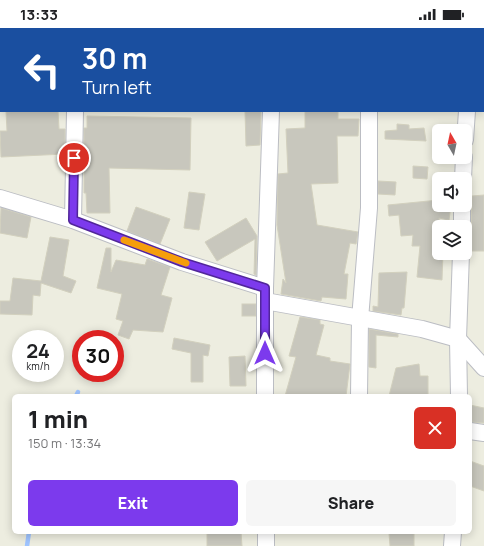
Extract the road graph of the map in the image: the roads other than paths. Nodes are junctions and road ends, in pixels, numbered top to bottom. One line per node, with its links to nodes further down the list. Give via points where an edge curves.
1 (75, 112): 7 (street)
2 (271, 112): 9 (street)
3 (369, 112): 10 (street, via 369,208)
4 (467, 112): 5 (street)
5 (466, 124)
6 (0, 198): 7 (street)
7 (73, 220): 9 (street)
8 (461, 260): 11 (street)
9 (265, 295): 10 (street); 13 (street)
10 (360, 319): 11 (street, via 422,329); 14 (street)
11 (458, 339): 12 (street); 15 (street)
12 (484, 368)
13 (265, 394)
14 (359, 394)
15 (459, 394)
16 (472, 431): 17 (street)
17 (484, 433)
18 (266, 534): 20 (street)
19 (453, 534): 21 (street)
20 (266, 546)
21 (452, 546)

